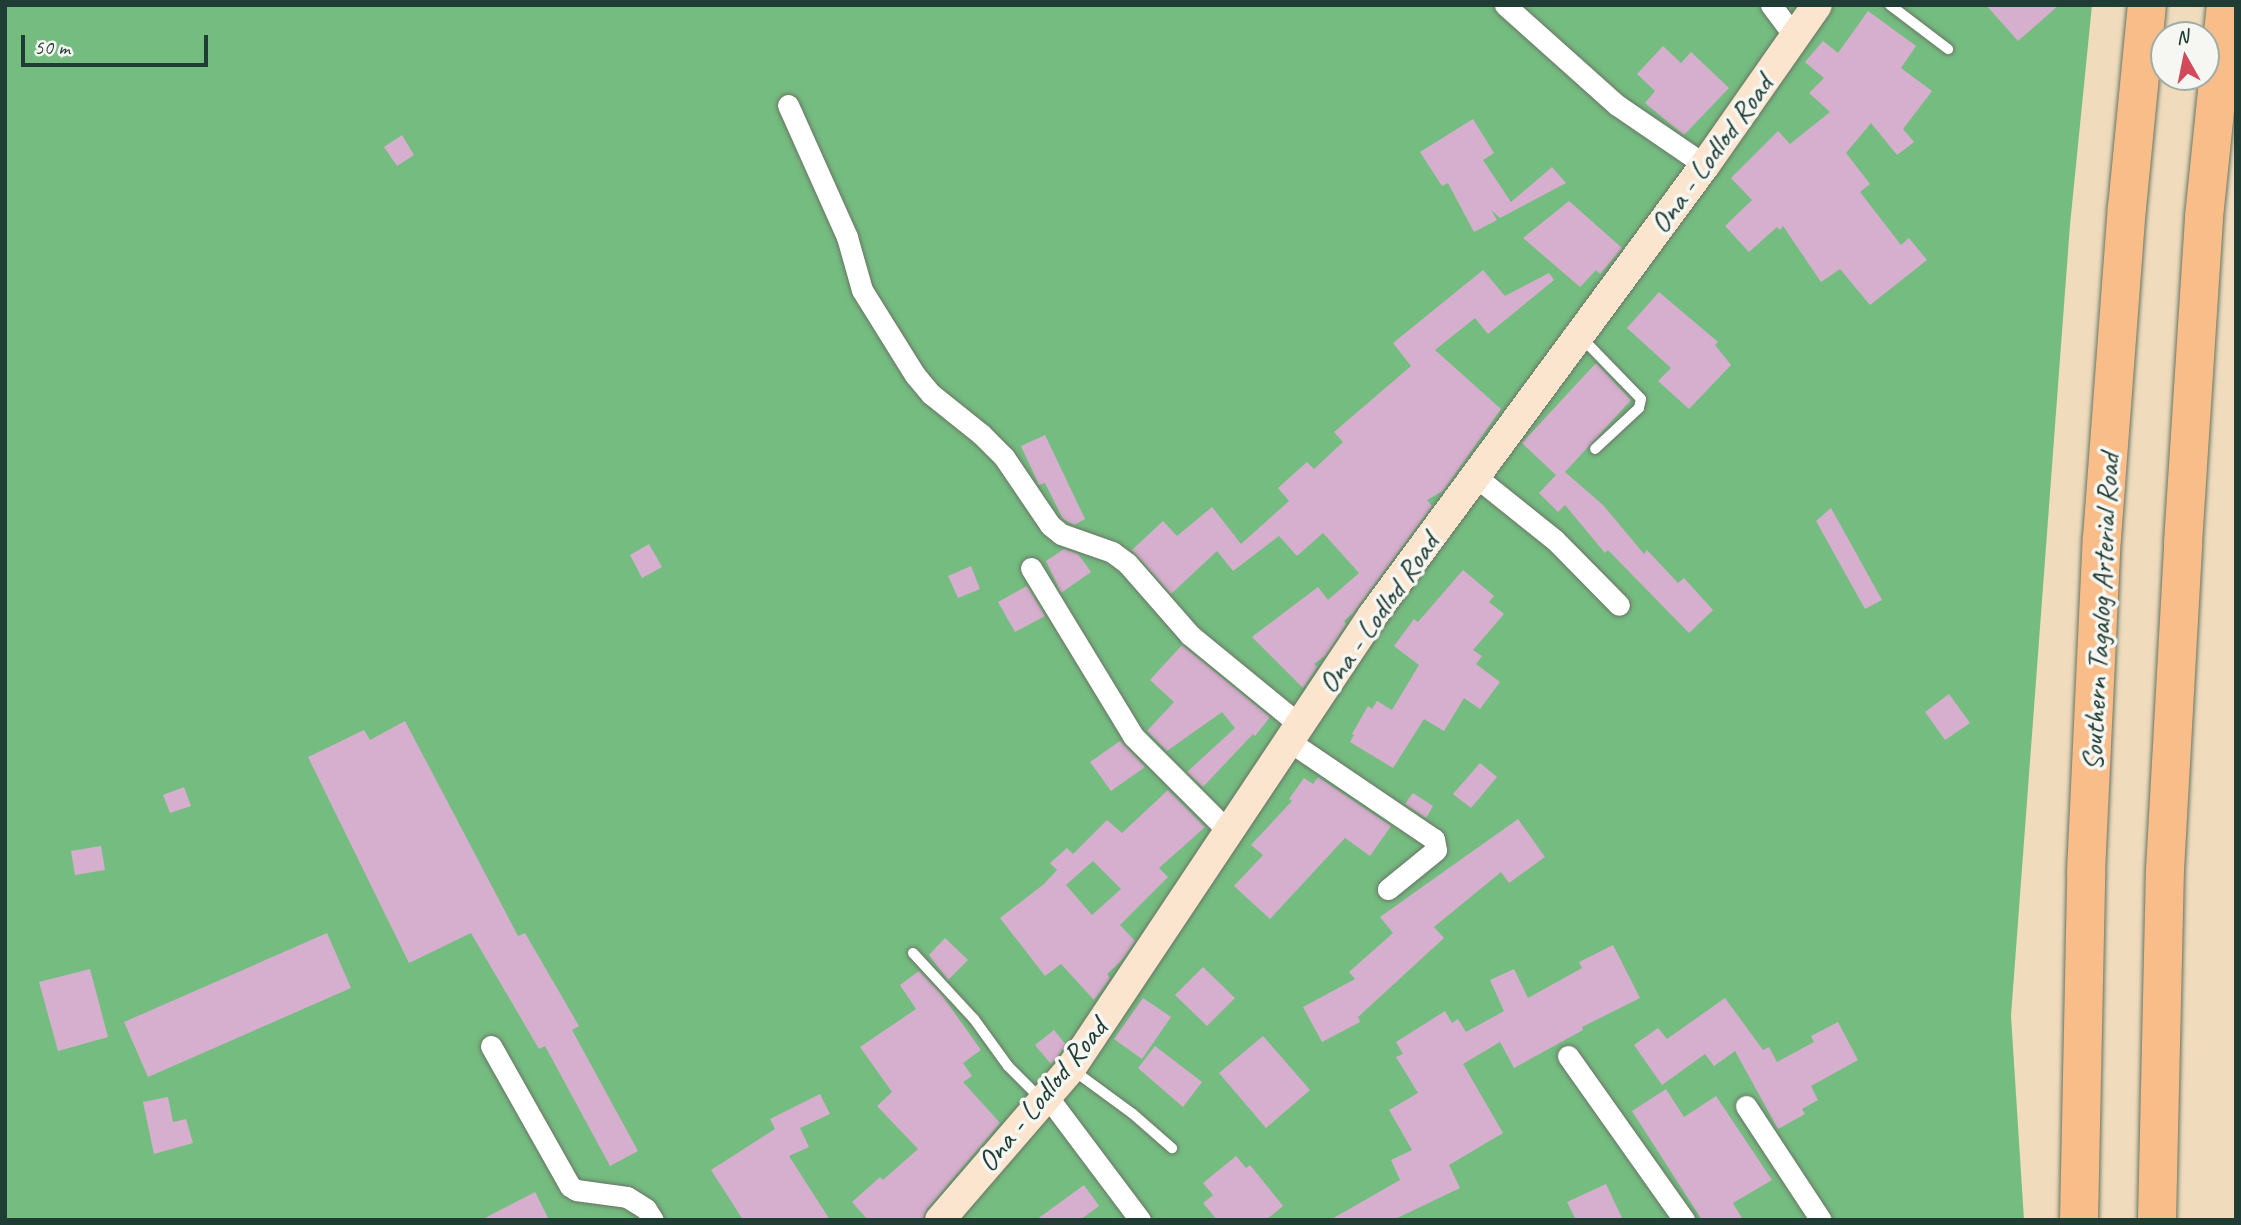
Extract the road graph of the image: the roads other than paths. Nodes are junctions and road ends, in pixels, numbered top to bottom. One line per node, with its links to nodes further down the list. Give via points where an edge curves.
1 (1505, 5): 10 (street, via 1617,106)
2 (1772, 5): 7 (street)
3 (1817, 5): 7 (main road, Ona - Lodlod Road)
4 (1890, 5): 8 (lane)
5 (2147, 5): 31 (highway, Southern Tagalog Arterial Road, via 2102,538 2086,872)
6 (2226, 5): 32 (highway, via 2204,217 2182,557 2165,870)
7 (1795, 37): 10 (main road, Ona - Lodlod Road)
8 (1948, 49)
9 (788, 105): 16 (street, via 847,237 862,290 923,384 1004,457 1050,525 1128,563 1190,635)
10 (1705, 165): 11 (main road, Ona - Lodlod Road)
11 (1579, 335): 12 (lane, via 1641,399 1639,408); 13 (main road, Ona - Lodlod Road)
12 (1595, 449)
13 (1475, 476): 15 (street, via 1555,540); 16 (main road, Ona - Lodlod Road)
14 (1031, 568): 17 (street, via 1133,736)
15 (1619, 605)
16 (1294, 733): 17 (main road, Ona - Lodlod Road); 18 (street, via 1434,839 1436,850)
17 (1228, 832): 22 (main road, Ona - Lodlod Road)
18 (1388, 889)
19 (913, 953): 23 (lane, via 974,1019 1008,1066)
20 (491, 1046): 26 (street, via 569,1185 627,1197 646,1209)
21 (1568, 1056): 29 (street)
22 (1071, 1068): 23 (main road, Ona - Lodlod Road); 25 (lane)
23 (1045, 1099): 27 (main road, Ona - Lodlod Road); 28 (street)
24 (1746, 1106): 30 (street)
25 (1172, 1148)
26 (653, 1220)
27 (940, 1220)
28 (1140, 1220)
29 (1684, 1220)
30 (1821, 1220)
31 (2079, 1220)
32 (2157, 1220)

